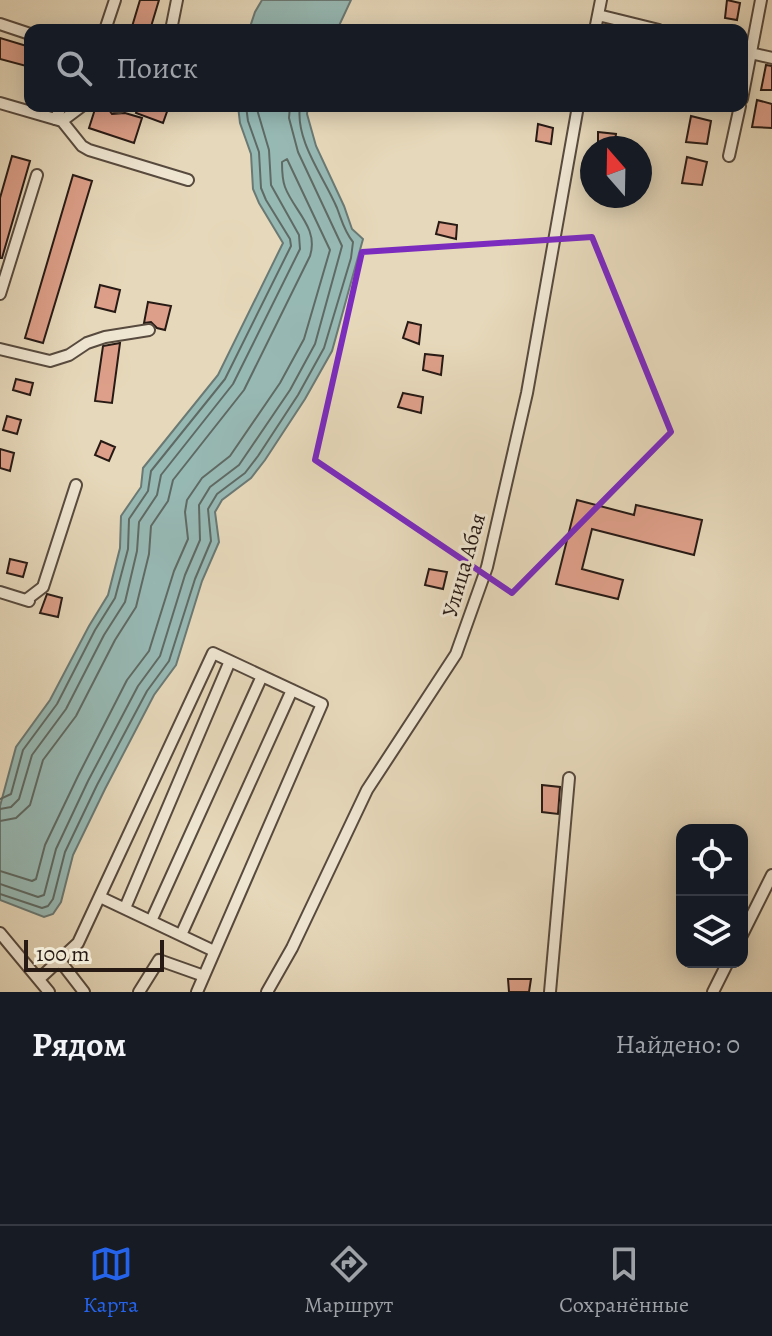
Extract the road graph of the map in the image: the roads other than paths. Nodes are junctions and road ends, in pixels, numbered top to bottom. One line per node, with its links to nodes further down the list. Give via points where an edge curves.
1 (115, 0): 7 (street)
2 (177, 0): 8 (street)
3 (601, 0): 5 (street)
4 (761, 0): 12 (street)
5 (598, 15): 9 (street); 10 (street)
6 (0, 24): 11 (street)
7 (107, 24)
8 (172, 24)
9 (596, 24)
10 (635, 24)
11 (24, 32)
12 (748, 48)
13 (748, 52): 14 (street)
14 (772, 58)
15 (0, 103): 16 (street)
16 (24, 110)
17 (31, 112): 22 (street)
18 (60, 112): 22 (street)
19 (72, 112): 22 (street)
20 (577, 112): 51 (street, Улица Абая, via 527,393 487,567 456,654 367,790)
21 (739, 112): 23 (street)
22 (58, 120): 25 (street, via 89,150)
23 (729, 156)
24 (37, 175): 26 (street)
25 (188, 180)
26 (0, 294)
27 (149, 330): 28 (street, via 105,337 50,361)
28 (1, 353)
29 (76, 485): 30 (street, via 43,587 28,601)
30 (0, 592)
31 (230, 661): 32 (street); 36 (street, via 213,653); 37 (street)
32 (262, 676): 33 (street); 38 (street)
33 (292, 690): 41 (street); 42 (street, via 322,704)
34 (569, 778): 52 (street)
35 (772, 875): 39 (street)
36 (100, 897): 37 (street); 43 (street, via 78,943)
37 (125, 908): 38 (street)
38 (151, 921): 41 (street)
39 (748, 923)
40 (0, 933): 46 (street)
41 (181, 935): 42 (street)
42 (214, 951): 45 (street)
43 (60, 961): 46 (street); 48 (street)
44 (725, 968): 53 (street)
45 (204, 976): 49 (street, via 159,960); 50 (street)
46 (39, 979): 47 (street)
47 (49, 992)
48 (84, 992)
49 (139, 992)
50 (197, 992)
51 (267, 992)
52 (550, 992)
53 (713, 992)

